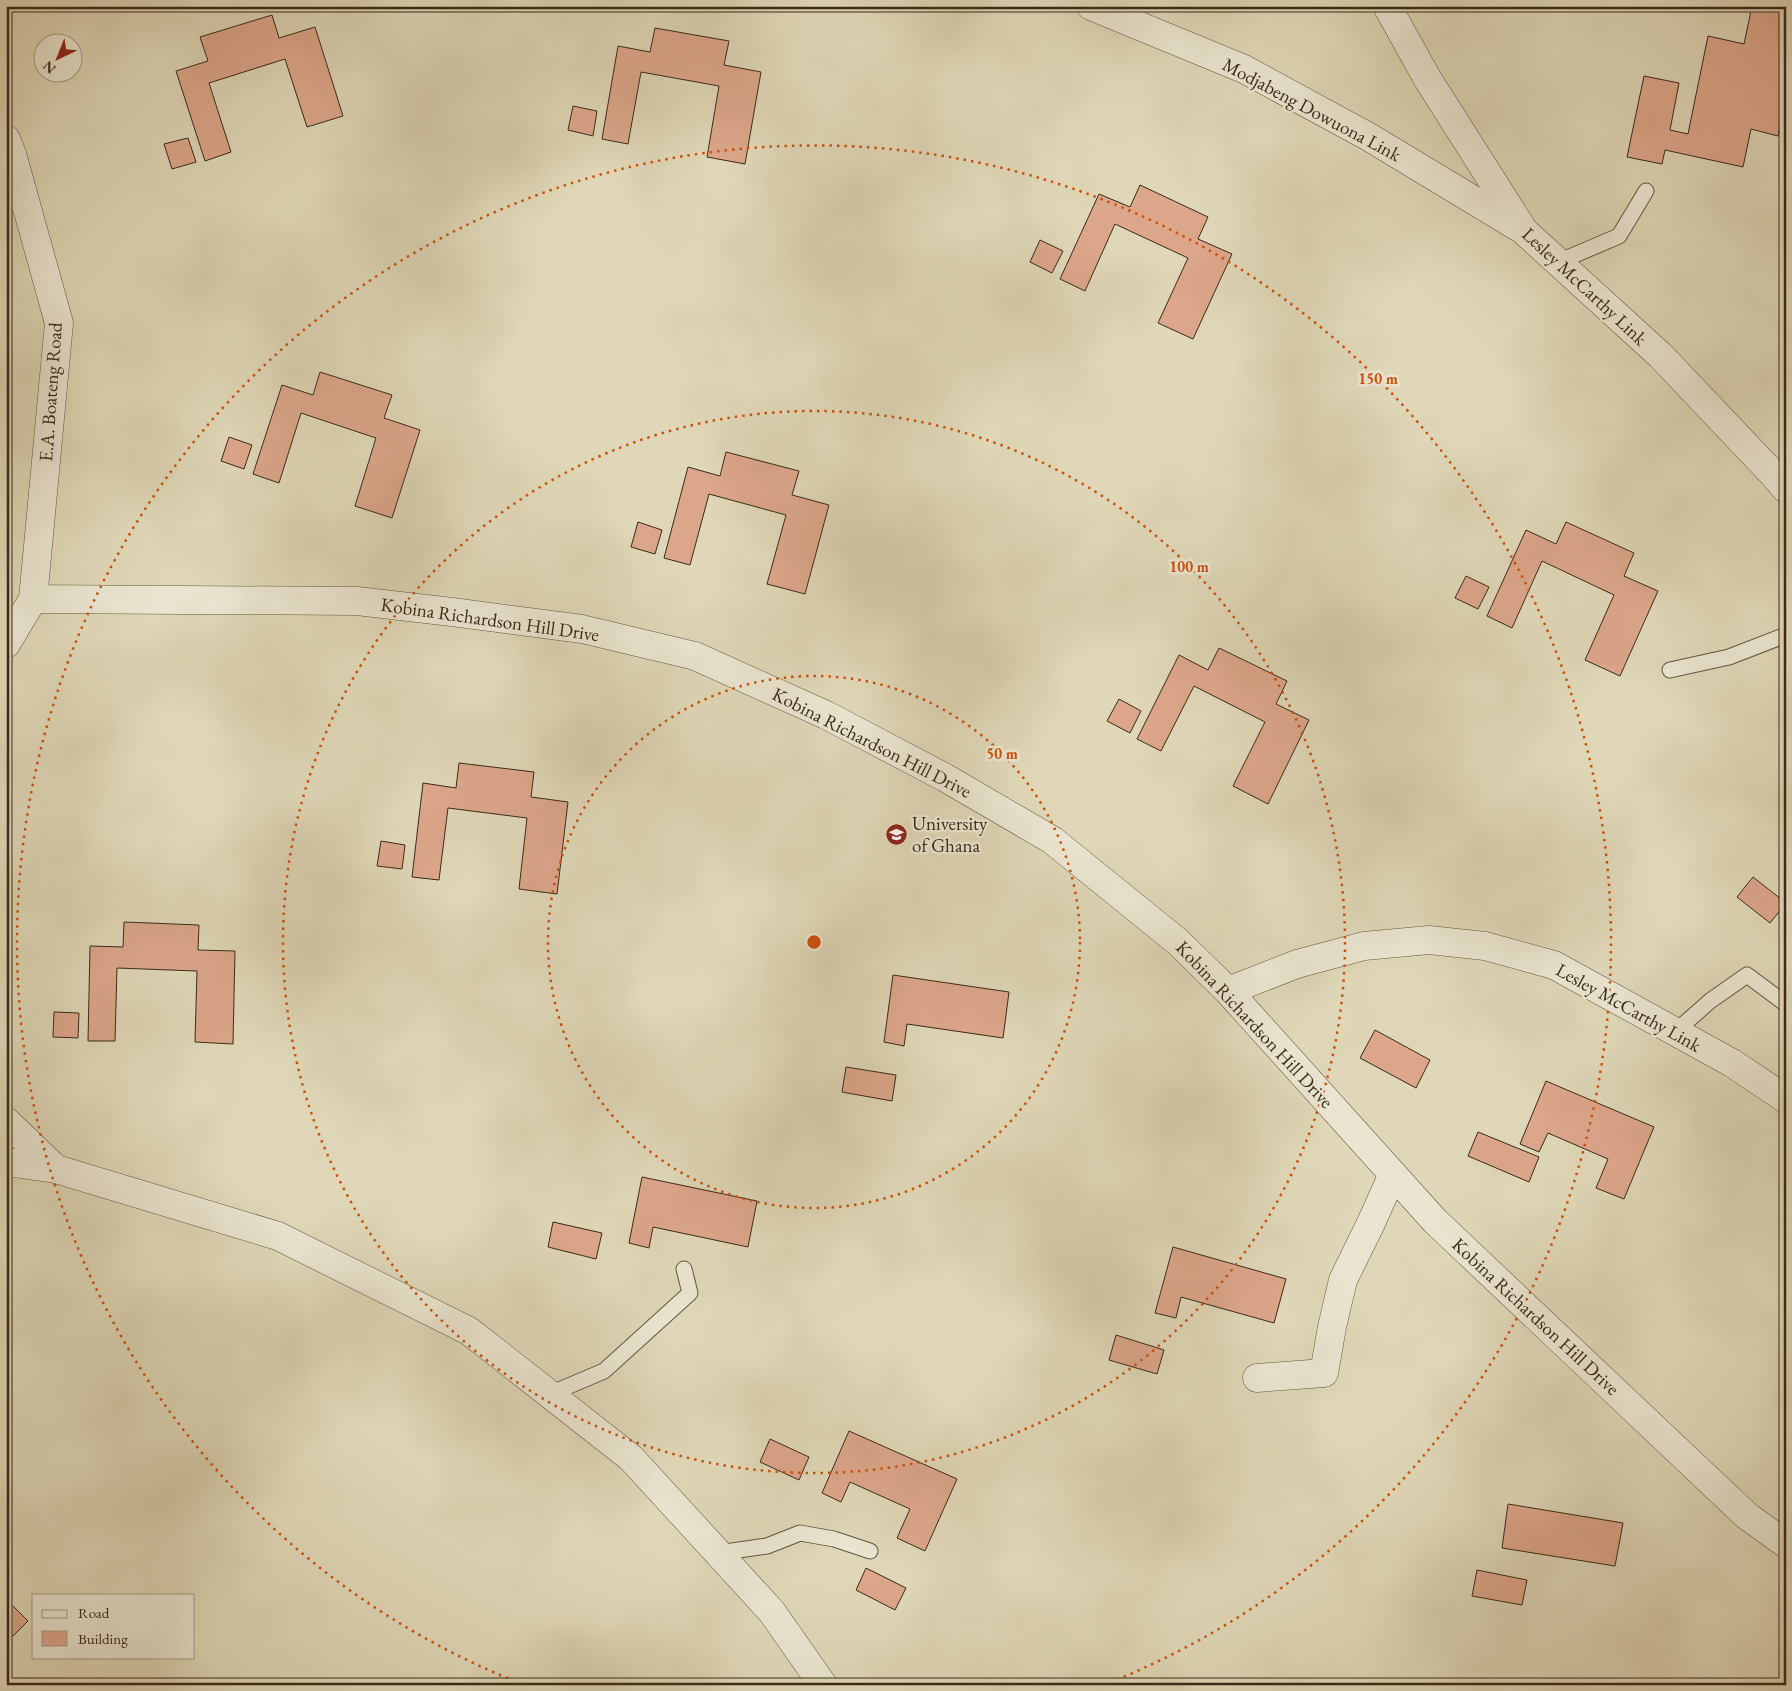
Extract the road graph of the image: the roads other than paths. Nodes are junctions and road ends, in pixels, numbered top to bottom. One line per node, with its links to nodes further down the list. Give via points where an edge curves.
1 (1091, 6): 5 (street, Modjabeng Dowuona Link, via 1244,69 1369,137)
2 (1386, 6): 5 (street, Lesley McCarthy Link, via 1427,78)
3 (6, 138): 8 (street, E.A. Boateng Road, via 58,324)
4 (1646, 191): 6 (lane, via 1619,236)
5 (1524, 231): 6 (street, Lesley McCarthy Link)
6 (1558, 262): 7 (street, Lesley McCarthy Link, via 1661,356)
7 (1786, 489)
8 (33, 599): 10 (street, E.A. Boateng Road); 12 (street, Kobina Richardson Hill Drive, via 357,601 582,629 695,656 826,715 944,777 1052,840 1178,942)
9 (1786, 635): 11 (lane, via 1729,657)
10 (6, 644)
11 (1670, 670)
12 (1228, 991): 14 (street, Lesley McCarthy Link, via 1297,964 1364,946 1429,940 1485,946 1554,965); 19 (street, Kobina Richardson Hill Drive)
13 (1786, 1004): 14 (lane, via 1747,974)
14 (1675, 1032): 15 (street, Lesley McCarthy Link, via 1732,1063)
15 (1786, 1099)
16 (6, 1122): 18 (street)
17 (6, 1162): 18 (street)
18 (56, 1169): 22 (street, via 278,1236 469,1331)
19 (1393, 1174): 21 (street, via 1343,1280 1324,1373); 23 (street, Kobina Richardson Hill Drive, via 1435,1221 1740,1509)
20 (684, 1269): 22 (lane, via 690,1293 604,1371)
21 (1257, 1378)
22 (550, 1394): 24 (street, via 631,1458)
23 (1786, 1544)
24 (718, 1552): 25 (lane, via 767,1546 800,1534 834,1539); 26 (street, via 772,1612)
25 (870, 1552)
26 (823, 1685)

